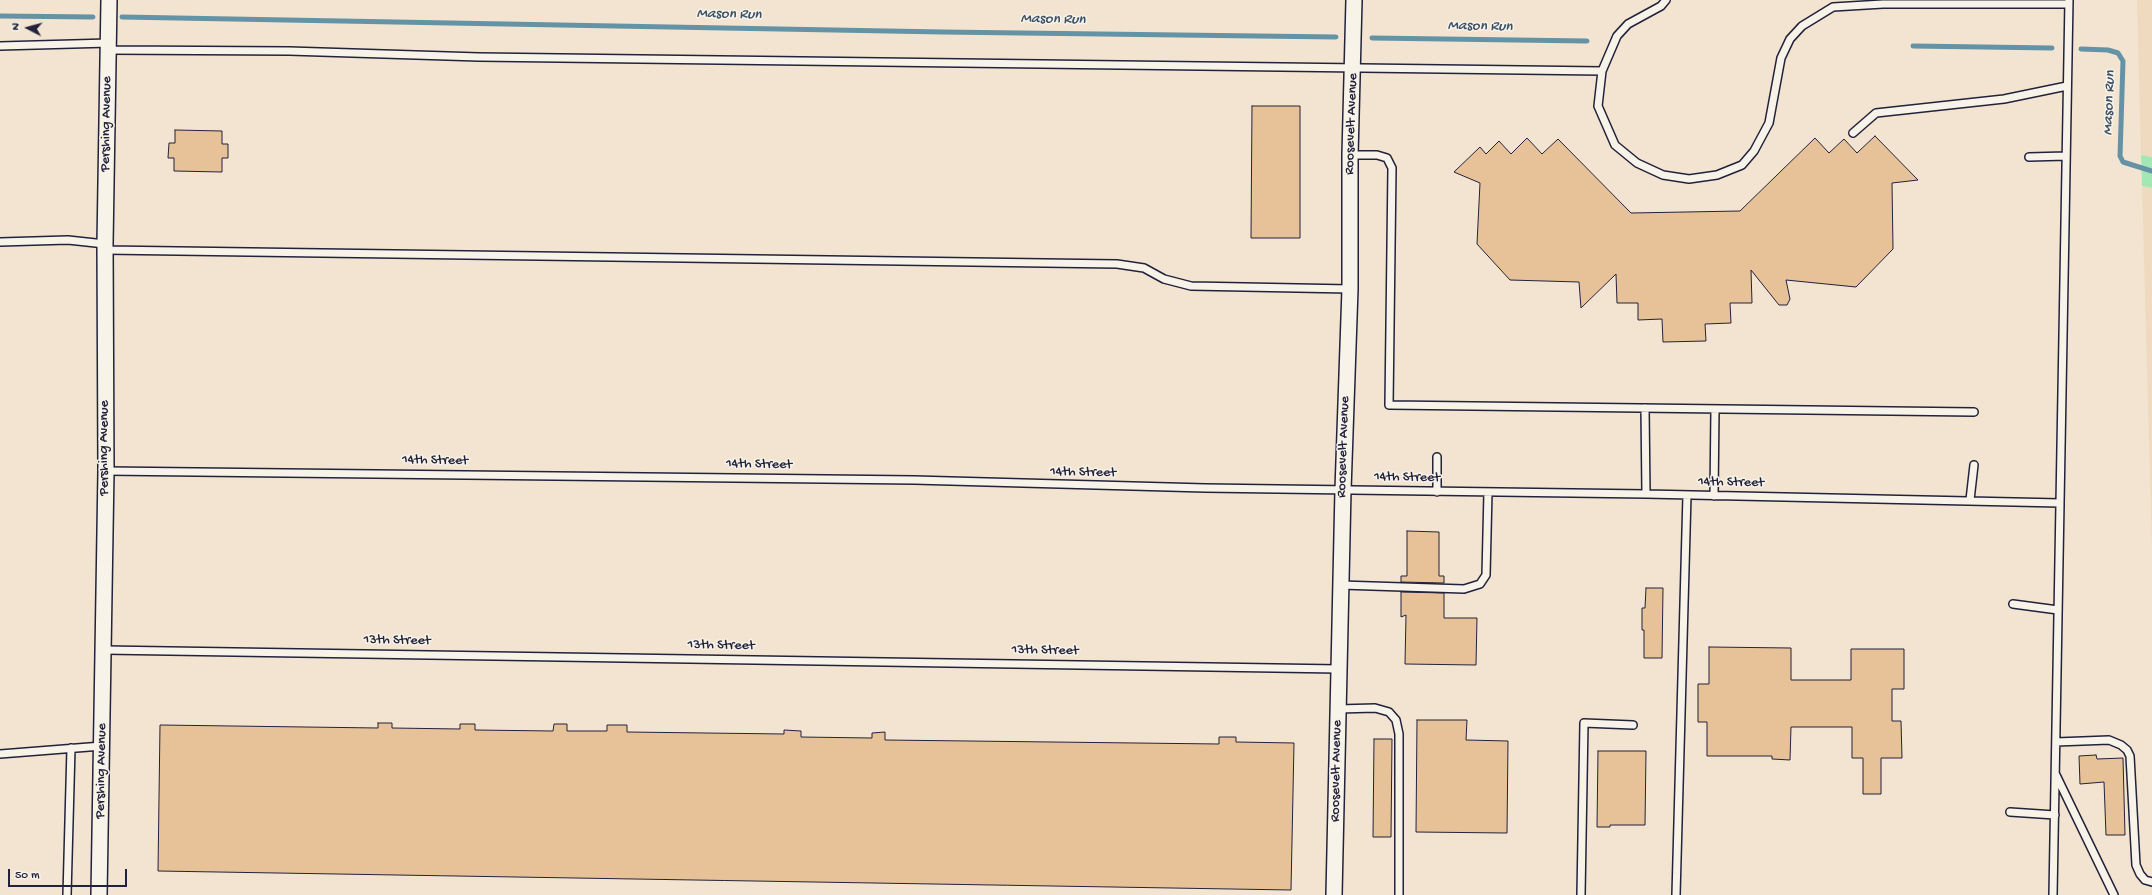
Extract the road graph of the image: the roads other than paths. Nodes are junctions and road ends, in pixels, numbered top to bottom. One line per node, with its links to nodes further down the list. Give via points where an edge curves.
1 (109, 0): 6 (street, Pershing Avenue)
2 (1354, 0): 7 (street, Roosevelt Avenue)
3 (1666, 0): 8 (lane, via 1661,6 1628,24 1617,36)
4 (2069, 2): 8 (lane, via 1833,7 1802,26 1790,39 1782,58 1769,123 1754,151 1742,165 1718,174 1688,179 1663,175 1637,163 1615,145 1598,106); 9 (lane)
5 (0, 46): 6 (lane)
6 (108, 46): 7 (lane); 15 (street, Pershing Avenue)
7 (1353, 69): 8 (lane); 11 (street, Roosevelt Avenue)
8 (1602, 71)
9 (2067, 86): 10 (lane, via 2004,99 1876,113); 12 (lane)
10 (1853, 133)
11 (1350, 155): 16 (street, Roosevelt Avenue); 17 (lane, via 1377,155 1387,158 1392,168 1389,405)
12 (2066, 156): 13 (lane); 30 (lane)
13 (2029, 157)
14 (0, 242): 15 (lane, via 68,240)
15 (105, 247): 16 (lane, via 1117,264 1144,268 1164,279 1191,286); 22 (street, Pershing Avenue)
16 (1350, 290): 23 (street, Roosevelt Avenue)
17 (1645, 408): 18 (lane); 26 (lane)
18 (1715, 409): 19 (lane); 28 (lane)
19 (1974, 412)
20 (1437, 457): 24 (lane)
21 (1974, 465): 29 (lane)
22 (106, 471): 23 (lane, 14th Street, via 821,479); 34 (street, Pershing Avenue)
23 (1343, 490): 24 (lane, 14th Street); 31 (street, Roosevelt Avenue)
24 (1437, 492): 25 (lane, 14th Street)
25 (1488, 492): 26 (lane, 14th Street); 31 (lane, via 1486,575 1480,584 1464,589)
26 (1646, 494): 27 (lane, 14th Street)
27 (1688, 495): 28 (lane, 14th Street); 51 (lane)
28 (1714, 496): 29 (lane, 14th Street)
29 (1970, 500): 30 (lane, 14th Street)
30 (2060, 503): 33 (lane)
31 (1341, 585): 35 (street, Roosevelt Avenue)
32 (2013, 604): 33 (lane)
33 (2058, 610): 38 (lane)
34 (104, 650): 35 (lane, 13th Street); 39 (street, Pershing Avenue)
35 (1339, 669): 36 (street, Roosevelt Avenue)
36 (1338, 709): 48 (street, Roosevelt Avenue); 49 (lane, via 1375,708 1389,712 1396,720)
37 (1633, 725): 50 (lane, via 1584,724)
38 (2056, 742): 42 (lane); 45 (lane, via 2109,740 2121,744 2127,750 2130,756 2136,865 2145,880)
39 (102, 746): 40 (lane); 47 (street, Pershing Avenue)
40 (71, 748): 41 (lane); 46 (lane)
41 (0, 754)
42 (2055, 773): 44 (lane); 53 (lane)
43 (2010, 812): 44 (lane)
44 (2054, 815): 52 (lane)
45 (2152, 882)
46 (67, 895)
47 (99, 895)
48 (1334, 895)
49 (1399, 895)
50 (1581, 895)
51 (1676, 895)
52 (2053, 895)
53 (2114, 895)

